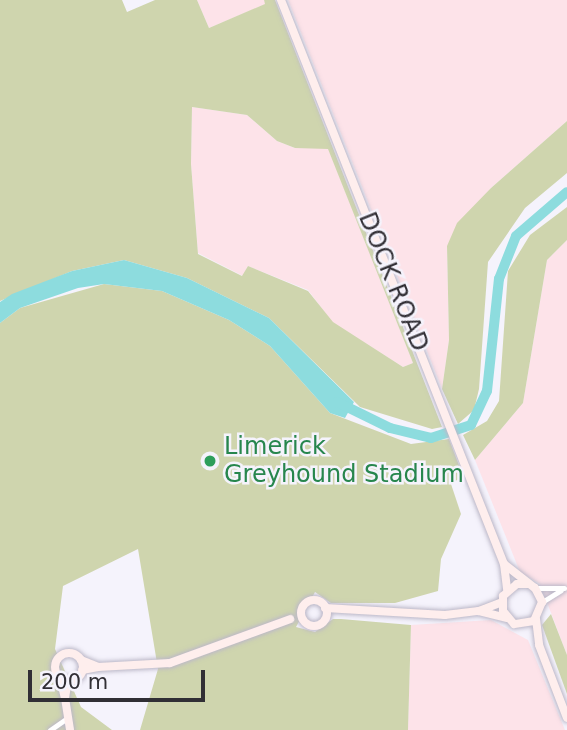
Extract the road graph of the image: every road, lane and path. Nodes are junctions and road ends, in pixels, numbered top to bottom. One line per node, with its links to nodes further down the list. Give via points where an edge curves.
1 (281, 0): 2 (main road, DOCK ROAD)
2 (504, 564): 3 (main road, DOCK ROAD); 4 (main road, DOCK ROAD)
3 (532, 586): 4 (main road); 6 (main road); 6 (street, via 564,588)
4 (507, 590): 5 (main road)
5 (502, 602): 8 (main road); 10 (main road)
6 (542, 602): 12 (main road)
7 (301, 610): 9 (main road, via 312,600); 11 (main road); 13 (main road)
8 (479, 611): 9 (main road, via 445,615); 10 (main road)
9 (326, 613): 13 (main road, via 316,626)
10 (507, 618): 14 (main road)
11 (290, 619): 13 (main road); 17 (main road, via 170,663)
12 (536, 620): 14 (main road); 15 (main road)
13 (306, 624)
14 (523, 625): 15 (main road)
15 (539, 645): 21 (main road)
16 (81, 660): 17 (main road); 18 (main road); 19 (main road, via 71,653 60,656 55,667)
17 (98, 667): 18 (main road)
18 (82, 670): 19 (main road)
19 (64, 679): 20 (main road)
20 (67, 718): 22 (street); 23 (main road)
21 (567, 718)
22 (50, 730)
23 (70, 730)

